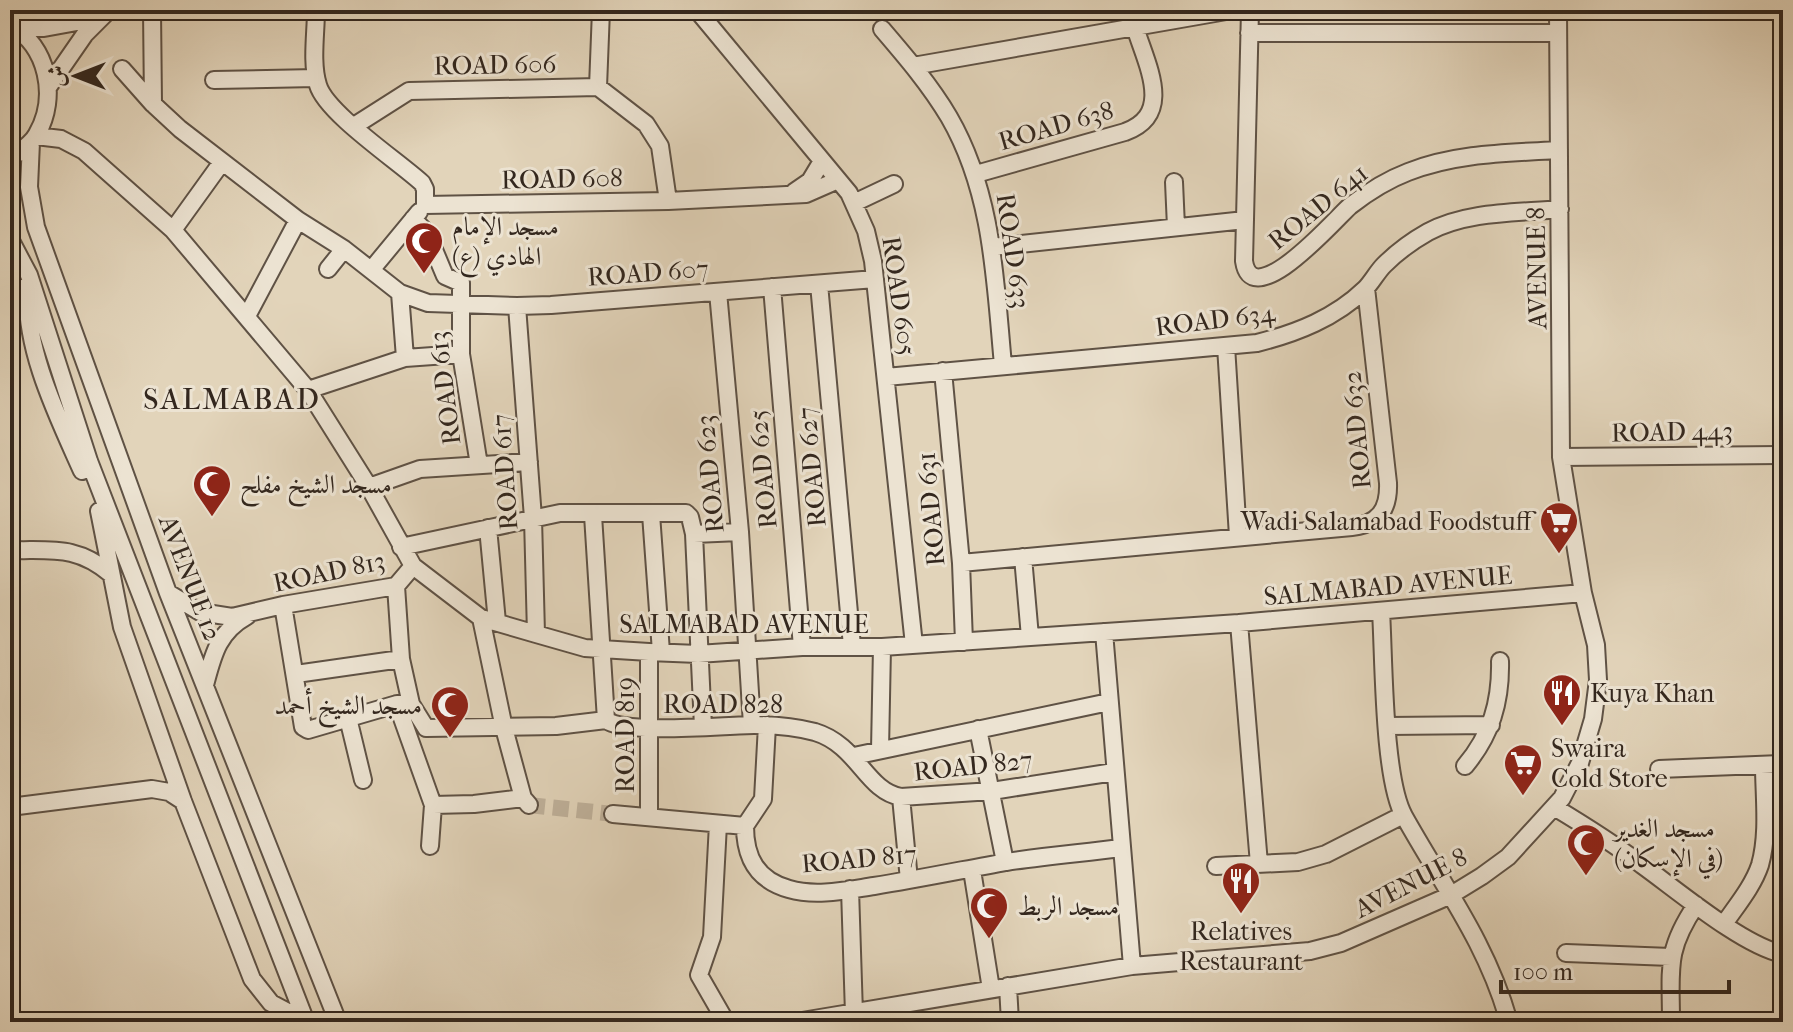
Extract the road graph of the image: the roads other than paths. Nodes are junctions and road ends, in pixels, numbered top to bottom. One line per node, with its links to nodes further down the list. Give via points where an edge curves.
1 (152, 10): 20 (street)
2 (316, 10): 16 (street)
3 (601, 10): 19 (street)
4 (697, 10): 25 (street, ROAD 605)
5 (1232, 10): 10 (street)
6 (1250, 10): 12 (street, ROAD 641)
7 (1558, 10): 13 (street, AVENUE 8)
8 (104, 14): 9 (street, via 44,28); 18 (street)
9 (13, 26): 18 (street, via 44,63)
10 (1135, 27): 14 (street); 27 (street, ROAD 638, via 1155,95 1147,119 1125,132)
11 (882, 29): 14 (street, ROAD 633)
12 (1249, 33): 13 (street); 38 (street, ROAD 641)
13 (1558, 33): 23 (street, AVENUE 8)
14 (913, 66): 27 (street, ROAD 633, via 949,117)
15 (122, 69): 20 (street, ROAD 607)
16 (316, 78): 17 (street); 21 (street, via 322,95)
17 (214, 80)
18 (49, 86): 22 (street, AVENUE 12, via 45,116)
19 (598, 87): 21 (street, ROAD 606, via 409,91); 32 (street, via 646,124 660,146)
20 (153, 104): 26 (street, ROAD 607)
21 (354, 126): 34 (street, via 422,183)
22 (33, 139): 24 (street); 40 (street, SALMABAD AVENUE, via 61,139 84,151); 84 (street, AVENUE 12, via 29,187 36,227)
23 (1559, 150): 35 (street, AVENUE 8); 38 (street, ROAD 641, via 1468,156 1405,173 1357,201 1299,257 1265,276 1253,276 1245,267)
24 (10, 159)
25 (822, 161): 28 (street, ROAD 605); 31 (street, via 810,181)
26 (222, 162): 37 (street, ROAD 607); 40 (street)
27 (976, 174): 42 (street, ROAD 633)
28 (838, 180): 31 (street, ROAD 608, via 811,193); 33 (street, ROAD 605)
29 (1174, 182): 39 (street)
30 (894, 184): 33 (street)
31 (784, 194): 32 (street, ROAD 608)
32 (668, 201): 34 (street, ROAD 608)
33 (854, 203): 47 (street, ROAD 605, via 866,231)
34 (425, 205): 36 (street)
35 (1560, 209): 50 (street, ROAD 634, via 1458,221 1431,230 1406,245); 64 (street, AVENUE 8)
36 (413, 219): 45 (street); 53 (street, via 427,233 445,276 460,281)
37 (298, 220): 43 (street, ROAD 607); 55 (street)
38 (1245, 220): 39 (street)
39 (1176, 227): 42 (street)
40 (173, 230): 55 (street, SALMABAD AVENUE)
41 (10, 239): 46 (street, AVENUE 12)
42 (992, 247): 59 (street, ROAD 633)
43 (344, 249): 44 (street); 45 (street, ROAD 607)
44 (328, 269)
45 (372, 269): 52 (street, ROAD 607)
46 (29, 275): 73 (street, via 33,345); 156 (street, AVENUE 12, via 89,461)
47 (875, 279): 48 (street, ROAD 607); 61 (street, ROAD 605)
48 (819, 284): 49 (street, ROAD 607); 96 (street, ROAD 627)
49 (772, 287): 51 (street, ROAD 607); 97 (street, ROAD 625)
50 (1366, 288): 56 (street, ROAD 634, via 1316,324 1272,339); 75 (street, ROAD 632, via 1389,494 1381,516 1362,526)
51 (718, 292): 54 (street, ROAD 607); 74 (street, ROAD 623)
52 (400, 293): 53 (street, ROAD 607, via 428,303); 58 (street)
53 (461, 305): 54 (street, ROAD 607); 57 (street, ROAD 613)
54 (517, 306): 65 (street, ROAD 617)
55 (247, 316): 62 (street, SALMABAD AVENUE)
56 (1226, 346): 59 (street, ROAD 634); 75 (street)
57 (461, 354): 58 (street); 66 (street, ROAD 613)
58 (405, 358): 62 (street)
59 (1003, 365): 60 (street, ROAD 634)
60 (943, 371): 61 (street, ROAD 634); 80 (street, ROAD 631)
61 (886, 377): 95 (street, ROAD 605)
62 (308, 390): 67 (street, SALMABAD AVENUE)
63 (1783, 455): 64 (street, ROAD 443)
64 (1561, 457): 85 (street, AVENUE 8)
65 (529, 462): 66 (street); 70 (street, ROAD 617)
66 (479, 465): 67 (street, via 420,469)
67 (369, 487): 76 (street, SALMABAD AVENUE)
68 (651, 514): 69 (street); 71 (street, via 686,513); 100 (street, ROAD 819)
69 (593, 515): 70 (street); 99 (street)
70 (533, 518): 72 (street); 92 (street, ROAD 617)
71 (692, 525): 74 (street); 102 (street)
72 (488, 528): 76 (street); 89 (street)
73 (104, 529): 78 (street, via 90,544); 82 (street)
74 (740, 532): 101 (street, ROAD 623)
75 (1238, 536): 79 (street, ROAD 632)
76 (401, 547): 81 (street, SALMABAD AVENUE)
77 (10, 550): 78 (street)
78 (71, 551): 82 (street)
79 (1023, 557): 80 (street, ROAD 632); 93 (street)
80 (961, 563): 94 (street, ROAD 631)
81 (413, 566): 83 (street, ROAD 813); 89 (street, SALMABAD AVENUE)
82 (111, 574): 119 (street, via 122,627)
83 (396, 586): 86 (street, ROAD 813); 103 (street)
84 (168, 593): 88 (street, ROAD 813, via 215,617); 106 (street, AVENUE 12)
85 (1583, 593): 87 (street, SALMABAD AVENUE); 133 (street, AVENUE 8, via 1596,645 1595,706 1580,763)
86 (283, 605): 88 (street, ROAD 813); 105 (street)
87 (1381, 611): 90 (street, SALMABAD AVENUE); 113 (street)
88 (248, 615): 106 (street, ROAD 813, via 215,646)
89 (489, 620): 92 (street, SALMABAD AVENUE); 116 (street)
90 (1239, 623): 91 (street, SALMABAD AVENUE); 142 (street)
91 (1104, 632): 93 (street, SALMABAD AVENUE); 107 (street)
92 (536, 634): 99 (street, SALMABAD AVENUE)
93 (1030, 637): 94 (street, SALMABAD AVENUE)
94 (964, 642): 95 (street, SALMABAD AVENUE)
95 (914, 645): 98 (street, SALMABAD AVENUE)
96 (852, 646): 97 (street, SALMABAD AVENUE); 98 (street, SALMABAD AVENUE)
97 (802, 647): 101 (street, SALMABAD AVENUE)
98 (882, 647): 118 (street)
99 (602, 649): 100 (street, SALMABAD AVENUE); 110 (street)
100 (655, 652): 102 (street, SALMABAD AVENUE); 114 (street, ROAD 819)
101 (746, 652): 102 (street, SALMABAD AVENUE); 111 (street, ROAD 623)
102 (698, 654): 115 (street)
103 (401, 659): 105 (street); 108 (street)
104 (1500, 661): 112 (street, via 1501,683)
105 (296, 674): 109 (street, via 303,727)
106 (205, 686): 157 (street, AVENUE 12)
107 (1109, 702): 117 (street); 125 (street)
108 (404, 704): 109 (street); 116 (street, ROAD 828, via 429,729); 131 (street)
109 (348, 718): 126 (street)
110 (606, 720): 114 (street, ROAD 828); 116 (street, ROAD 828)
111 (760, 725): 115 (street, ROAD 828); 120 (street, ROAD 828, via 818,733); 138 (street, ROAD 623, via 763,799)
112 (1491, 725): 113 (street); 123 (street)
113 (1388, 726): 135 (street)
114 (650, 727): 115 (street, ROAD 828); 136 (street, ROAD 819)
115 (703, 727)
116 (504, 728): 131 (street, via 526,801)
117 (978, 729): 118 (street); 128 (street)
118 (880, 750): 120 (street)
119 (169, 756): 127 (street, via 158,780); 130 (street)
120 (854, 756): 129 (street, ROAD 827, via 881,790)
121 (1783, 764): 122 (street)
122 (1764, 765): 124 (street); 149 (street, via 1759,867)
123 (1465, 766)
124 (1659, 769)
125 (1114, 772): 128 (street, ROAD 827); 140 (street)
126 (363, 780)
127 (143, 790): 130 (street, via 169,792); 132 (street)
128 (992, 791): 129 (street, ROAD 827); 141 (street)
129 (901, 797): 145 (street)
130 (183, 801): 156 (street, via 252,979 271,1003)
131 (433, 805): 139 (street)
132 (10, 807)
133 (1554, 807): 147 (street, AVENUE 8, via 1508,857); 148 (street)
134 (613, 814): 136 (street)
135 (1403, 815): 142 (street, via 1326,854); 147 (street)
136 (649, 817): 137 (street)
137 (718, 824): 138 (street); 158 (street, via 712,937 699,975)
138 (745, 826): 146 (street, ROAD 817, via 749,860 773,883 808,892)
139 (430, 846)
140 (1121, 848): 141 (street, ROAD 817); 153 (street)
141 (1005, 862): 144 (street, ROAD 817)
142 (1259, 864): 143 (street)
143 (1216, 866)
144 (972, 870): 145 (street, ROAD 817); 154 (street)
145 (909, 880): 146 (street, ROAD 817)
146 (850, 889): 155 (street)
147 (1451, 895): 153 (street, AVENUE 8, via 1381,928 1310,951); 161 (street, via 1485,953)
148 (1696, 905): 149 (street); 152 (street, via 1679,930)
149 (1724, 924): 151 (street)
150 (1566, 953): 152 (street)
151 (1783, 954)
152 (1671, 957): 162 (street)
153 (1132, 966): 154 (street, AVENUE 8)
154 (999, 987): 155 (street, AVENUE 8); 160 (street)
155 (854, 1014): 159 (street, AVENUE 8)
156 (305, 1022)
157 (338, 1022)
158 (726, 1022)
159 (796, 1022)
160 (1010, 1022)
161 (1509, 1022)
162 (1671, 1022)

